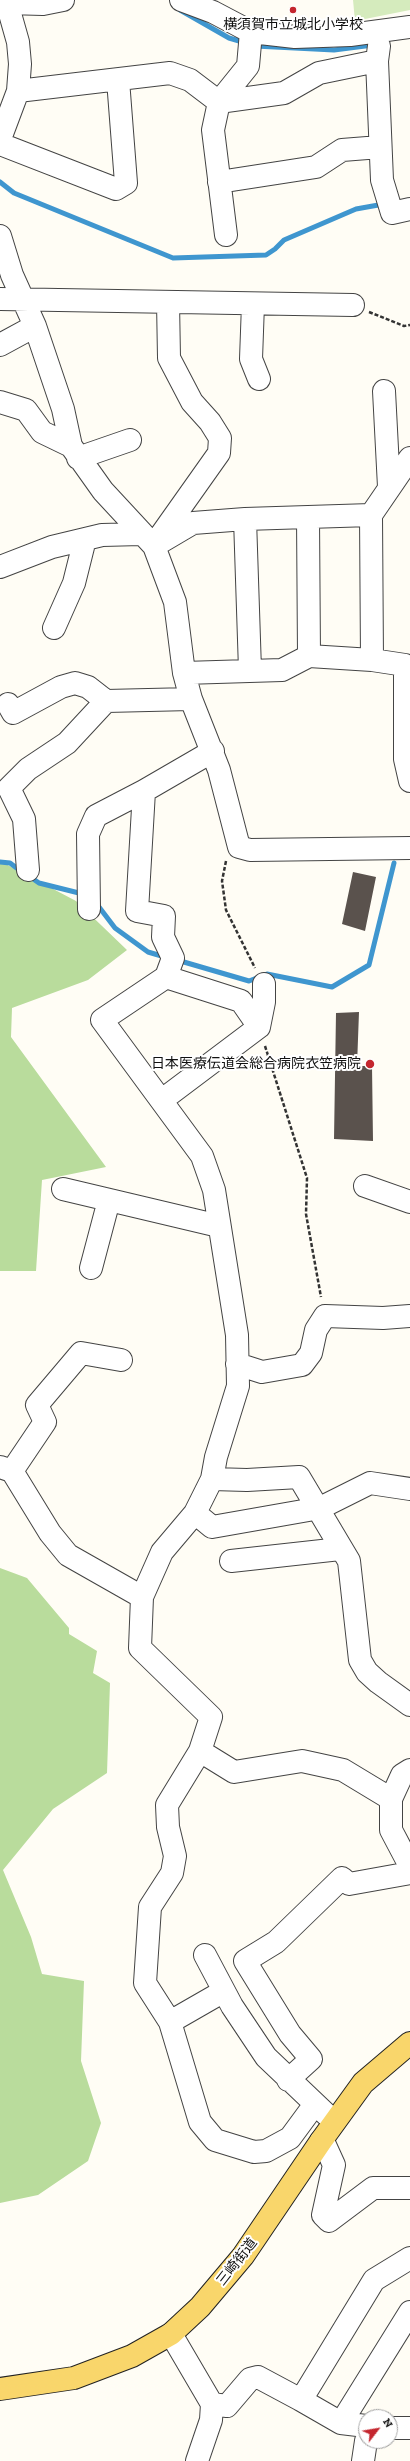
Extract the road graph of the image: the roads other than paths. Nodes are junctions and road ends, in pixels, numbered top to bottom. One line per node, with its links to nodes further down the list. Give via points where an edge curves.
1 (63, 0): 3 (street, via 43,4)
2 (181, 0): 5 (street, via 213,12)
3 (5, 2): 9 (street, via 18,42)
4 (410, 27): 6 (street)
5 (251, 32): 6 (street, via 295,37); 10 (street, via 248,66)
6 (380, 33): 7 (street)
7 (377, 61): 10 (street, via 319,73 284,93); 13 (street)
8 (118, 80): 9 (street); 10 (street, via 170,73 190,80); 12 (street, via 126,183 116,189)
9 (18, 91): 11 (street)
10 (220, 102): 14 (street, via 213,130)
11 (0, 139)
12 (0, 144)
13 (380, 147): 14 (street, via 342,150 316,167); 15 (street, via 382,180 392,213)
14 (220, 182): 16 (street)
15 (410, 210)
16 (226, 235)
17 (0, 236): 19 (street, via 12,275)
18 (0, 299): 19 (street)
19 (25, 299): 20 (street); 23 (street)
20 (168, 302): 21 (street); 36 (street, via 168,358 192,402 220,438 219,453)
21 (253, 304): 22 (street); 25 (street, via 251,359)
22 (353, 305)
23 (35, 326): 24 (street); 29 (street, via 63,409)
24 (0, 345)
25 (260, 379)
26 (384, 391): 31 (street)
27 (0, 402): 29 (street, via 26,410 42,432)
28 (130, 440): 29 (street)
29 (74, 452): 36 (street, via 103,491)
30 (410, 458): 31 (street)
31 (389, 487): 32 (street)
32 (371, 515): 33 (street); 40 (street)
33 (308, 517): 34 (street); 39 (street)
34 (245, 519): 36 (street, via 193,523); 41 (street)
35 (85, 539): 36 (street, via 102,535); 37 (street, via 52,547); 38 (street, via 74,583)
36 (147, 540): 42 (street, via 175,602)
37 (0, 567)
38 (54, 628)
39 (309, 656): 40 (street); 41 (street, via 282,670)
40 (372, 660): 43 (street, via 405,665)
41 (250, 670): 42 (street)
42 (184, 673): 44 (street)
43 (407, 696): 48 (street, via 406,759)
44 (190, 699): 45 (street); 47 (street)
45 (106, 701): 46 (street, via 88,687 75,683 61,687 13,713); 51 (street, via 67,743 28,769 9,788 24,819)
46 (8, 704)
47 (213, 751): 49 (street); 50 (street, via 239,847 250,850)
48 (410, 781)
49 (144, 791): 52 (street, via 96,816 88,834); 53 (street, via 137,911 164,916 163,937 173,958)
50 (410, 848)
51 (28, 870)
52 (89, 909)
53 (166, 977): 55 (street, via 241,1001); 56 (street, via 102,1020)
54 (264, 984): 55 (street, via 264,1002)
55 (259, 1027): 56 (street)
56 (162, 1100): 61 (street, via 202,1156 214,1190)
57 (365, 1186): 60 (street)
58 (63, 1189): 59 (street)
59 (109, 1200): 61 (street); 62 (street)
60 (410, 1202)
61 (220, 1226): 65 (street, via 237,1336)
62 (91, 1268)
63 (410, 1316): 65 (street, via 326,1316 316,1330 311,1353 302,1365 262,1372)
64 (121, 1360): 66 (street, via 82,1353 37,1405 45,1422)
65 (238, 1364): 67 (street, via 238,1386 216,1457)
66 (6, 1469): 73 (street, via 68,1555)
67 (212, 1479): 69 (street, via 299,1477); 70 (street)
68 (410, 1489): 69 (street, via 370,1483)
69 (320, 1508): 70 (street, via 212,1527); 71 (street)
70 (195, 1513): 73 (street, via 162,1552)
71 (340, 1549): 72 (street); 74 (street, via 349,1561 360,1660 367,1672 378,1682)
72 (231, 1560)
73 (142, 1597): 75 (street, via 140,1648 211,1717)
74 (410, 1705)
75 (200, 1751): 77 (street, via 234,1772 302,1761 344,1770); 82 (street, via 167,1805 168,1827 175,1856 172,1873 150,1907 145,1983)
76 (410, 1770): 77 (street, via 402,1775)
77 (391, 1799): 78 (street, via 391,1830)
78 (410, 1866)
79 (410, 1873): 84 (street, via 349,1884 342,1878 276,1942 245,1961 290,2034 311,2059)
80 (205, 1955): 81 (street)
81 (224, 1991): 82 (street); 84 (street, via 266,2057)
82 (170, 2022): 85 (street, via 200,2122 216,2140 254,2152 266,2151 290,2138)
83 (410, 2043): 86 (main road, 三崎街道, via 363,2083)
84 (288, 2080): 85 (street)
85 (315, 2104): 86 (street)
86 (335, 2122): 87 (main road, 三崎街道)
87 (321, 2141): 88 (street, via 334,2165 323,2215 329,2221 373,2188); 91 (main road, 三崎街道, via 243,2256 200,2307)
88 (410, 2188)
89 (410, 2258): 93 (street, via 374,2280)
90 (410, 2312): 95 (street)
91 (171, 2334): 92 (main road, 三崎街道, via 132,2356 74,2378); 94 (street)
92 (0, 2389)
93 (301, 2400): 94 (street, via 258,2377 250,2379 227,2406); 95 (street)
94 (212, 2404): 100 (street, via 211,2420)
95 (341, 2423): 96 (street)
96 (358, 2425)
97 (398, 2428): 98 (street)
98 (410, 2428)
99 (365, 2449): 101 (street)
100 (197, 2461)
101 (363, 2461)

